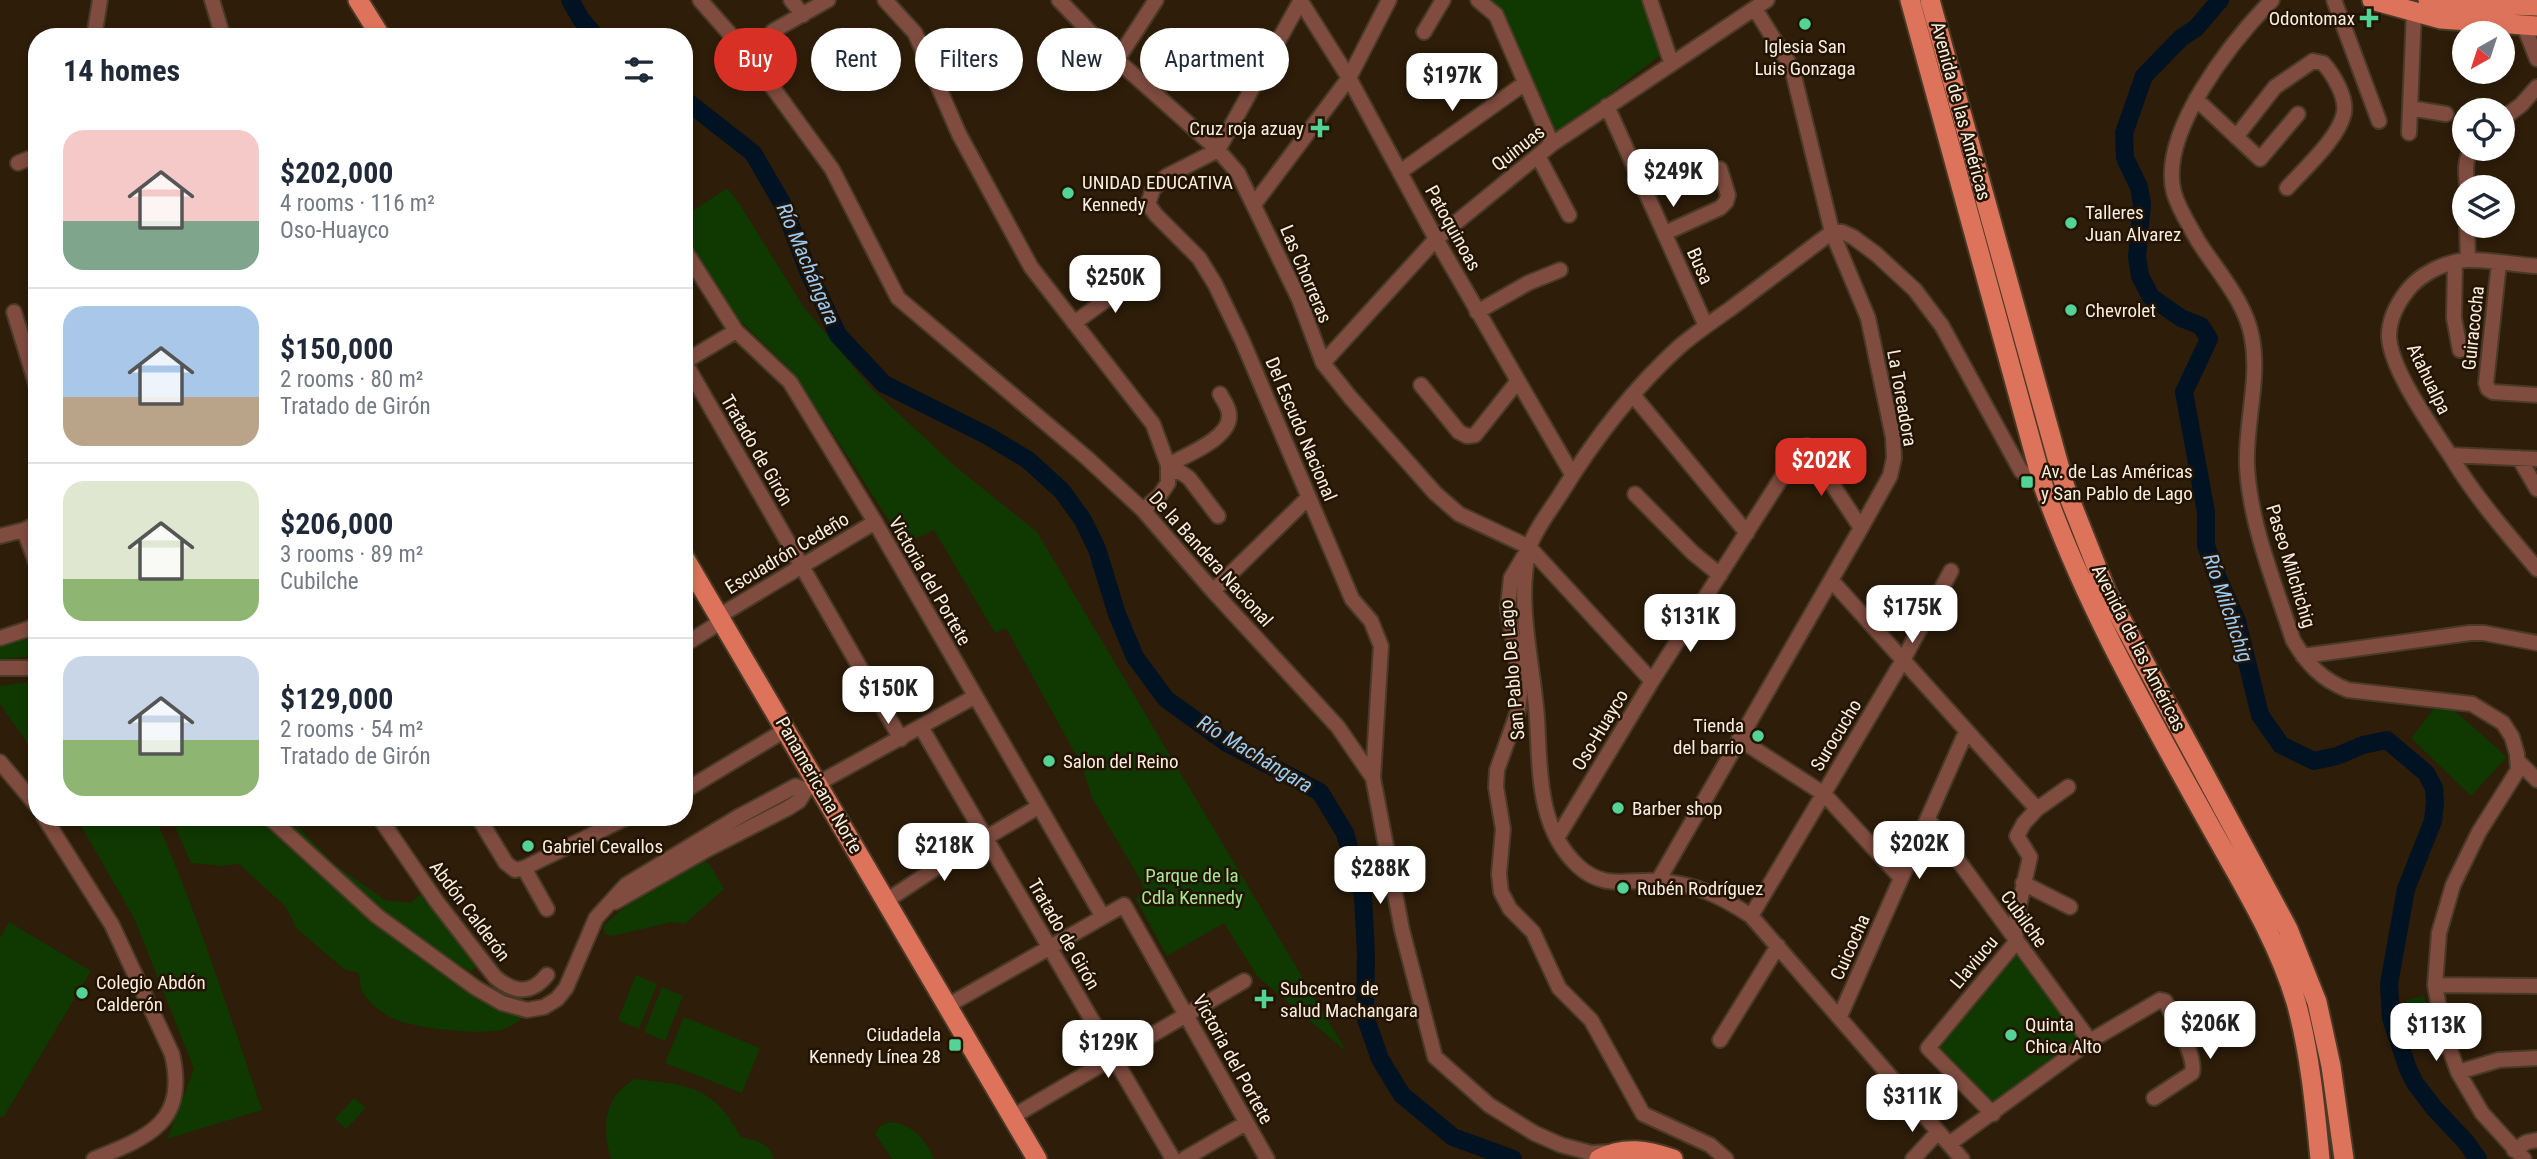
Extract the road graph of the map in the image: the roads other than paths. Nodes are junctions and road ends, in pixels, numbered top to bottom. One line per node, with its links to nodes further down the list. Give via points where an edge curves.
1 (100, 0): 28 (street)
2 (212, 0): 29 (street)
3 (358, 0): 30 (main road)
4 (366, 0): 31 (main road)
5 (700, 0): 96 (street, De la Bandera Nacional, via 752,60 832,169 898,299)
6 (791, 0): 26 (street)
7 (828, 0): 26 (street)
8 (886, 0): 73 (street, via 915,33 958,134 1031,267)
9 (1156, 0): 35 (street)
10 (1301, 0): 39 (street, Patoquinoas); 52 (street)
11 (1389, 0): 39 (street)
12 (1444, 0): 34 (street)
13 (1478, 0): 40 (street, via 1496,15)
14 (1650, 0): 37 (street)
15 (1767, 0): 25 (street, Quinuas)
16 (1910, 0): 91 (main road, Avenida de las Américas)
17 (1930, 0): 92 (main road, Avenida de las Américas)
18 (2272, 0): 42 (street, Paseo Milchichig)
19 (2334, 0): 48 (street)
20 (2372, 0): 22 (main road)
21 (1065, 3): 33 (street, Las Chorreras)
22 (2426, 3): 23 (main road); 27 (main road, via 2441,19); 44 (street)
23 (2496, 3): 24 (main road)
24 (2537, 6)
25 (1755, 9): 37 (street, Quinuas); 61 (street, La Toreadora, via 1792,68)
26 (803, 15): 32 (street)
27 (2531, 26): 36 (street)
28 (95, 28)
29 (220, 28)
30 (376, 28)
31 (376, 28)
32 (779, 28)
33 (1088, 28)
34 (1424, 32)
35 (1126, 46)
36 (2537, 59)
37 (1671, 62): 43 (street, Quinuas)
38 (1126, 68): 52 (street, Las Chorreras)
39 (1349, 78): 57 (street, Patoquinoas); 59 (street)
40 (1525, 83): 51 (street); 57 (street)
41 (2537, 87): 45 (street)
42 (2196, 99): 50 (street); 116 (street, Paseo Milchichig, via 2176,142 2174,192 2245,317 2252,338 2247,438 2251,499 2293,640)
43 (1608, 106): 51 (street, Quinuas); 62 (street, Busa)
44 (2410, 108): 47 (street); 49 (street)
45 (2515, 109)
46 (2298, 114): 50 (street, via 2260,159)
47 (2446, 114)
48 (2379, 121)
49 (2409, 133)
50 (2236, 136): 58 (street, via 2275,87 2313,61 2323,63 2344,102 2344,112 2330,140)
51 (1552, 144): 53 (street, Quinuas)
52 (1218, 150): 59 (street, Las Chorreras); 95 (street, Del Escudo Nacional, via 1159,182 1148,204 1199,258 1215,284)
53 (1538, 156): 60 (street); 64 (street, Quinuas)
54 (28, 159): 55 (street)
55 (18, 163)
56 (1720, 169): 62 (street, via 1726,202)
57 (1400, 172): 64 (street, Patoquinoas)
58 (2287, 188)
59 (1255, 203): 79 (street, Las Chorreras)
60 (1569, 215)
61 (1832, 232): 74 (street, San Pablo De Lago); 91 (street, via 1853,237 1876,254 1928,306 2021,471); 100 (street, La Toreadora, via 1868,318 1893,437 1890,475)
62 (1665, 233): 74 (street, Busa)
63 (2465, 238): 65 (street)
64 (1436, 239): 71 (street, Patoquinoas); 79 (street, Quinuas)
65 (2462, 261): 67 (street); 76 (street, via 2454,318); 86 (street, Atahualpa, via 2434,270 2413,284 2399,301 2389,335 2397,364)
66 (693, 263): 75 (street, Victoria del Portete)
67 (2499, 263): 68 (street); 85 (street, Guiracocha, via 2486,383 2493,392)
68 (2537, 266)
69 (1560, 270): 71 (street)
70 (1135, 279): 73 (street)
71 (1477, 312): 81 (street, Patoquinoas)
72 (14, 313): 78 (street)
73 (1074, 323): 89 (street, via 1153,424)
74 (1706, 326): 84 (street, San Pablo De Lago)
75 (736, 331): 77 (street); 98 (street, Victoria del Portete, via 790,382)
76 (2460, 350)
77 (693, 357)
78 (28, 358)
79 (1324, 363): 103 (street, Las Chorreras, via 1436,494 1459,514)
80 (693, 378): 104 (street, Tratado de Girón)
81 (1517, 382): 82 (street, via 1475,435 1467,436); 90 (street, Patoquinoas)
82 (1421, 385)
83 (1220, 394): 89 (street, via 1229,410 1223,431)
84 (1633, 395): 90 (street, San Pablo De Lago); 101 (street)
85 (2537, 395)
86 (2450, 455): 87 (street); 105 (street, Atahualpa, via 2484,508)
87 (2519, 458): 88 (street); 93 (street)
88 (2537, 459)
89 (1168, 469): 96 (street, via 1168,483); 97 (street, via 1189,478)
90 (1572, 474): 103 (street, San Pablo De Lago)
91 (2043, 485): 92 (street); 188 (main road, Avenida de las Américas, via 2090,603 2272,939 2296,1003)
92 (2065, 487): 189 (main road, Avenida de las Américas, via 2107,593 2293,941 2317,1002)
93 (2537, 489)
94 (1635, 494): 108 (street)
95 (1309, 497): 110 (street); 129 (street, Del Escudo Nacional, via 1352,599 1371,621 1381,646)
96 (1143, 510): 110 (street, De la Bandera Nacional)
97 (1218, 516)
98 (875, 522): 104 (street, Escuadrón Cedeño); 121 (street, Victoria del Portete)
99 (28, 528): 102 (street)
100 (1861, 528): 101 (street, Oso-Huayco, via 1807,446 1795,455); 109 (street, La Toreadora)
101 (1747, 533): 108 (street, Oso-Huayco)
102 (0, 536)
103 (1529, 547): 120 (street); 145 (street, San Pablo De Lago, via 1524,592 1543,802); 185 (street, via 1511,578 1508,608 1520,694 1497,770 1503,829 1501,892 1510,909 1533,932 1559,988 1591,1020 1643,1114 1710,1145)
104 (802, 567): 111 (street, Escuadrón Cedeño); 126 (street, Tratado de Girón)
105 (2537, 569)
106 (1951, 571): 117 (street, Surocucho)
107 (693, 572): 111 (main road, Panamericana Norte)
108 (1720, 575): 120 (street, Oso-Huayco)
109 (1832, 581): 117 (street); 125 (street, La Toreadora)
110 (1213, 591): 129 (street, De la Bandera Nacional, via 1338,727)
111 (721, 619): 114 (street, Escuadrón Cedeño); 123 (main road, Panamericana Norte)
112 (28, 629): 113 (street)
113 (0, 638)
114 (693, 639)
115 (2537, 643): 116 (street, via 2470,633)
116 (2303, 656): 127 (street, Paseo Milchichig, via 2321,676 2348,690 2472,704 2503,723)
117 (1903, 660): 124 (street); 135 (street, Surocucho)
118 (0, 668): 119 (street)
119 (28, 668)
120 (1652, 681): 145 (street, Oso-Huayco)
121 (974, 697): 122 (street); 136 (street, Victoria del Portete)
122 (921, 727): 126 (street); 144 (street, Tratado de Girón)
123 (787, 729): 131 (street); 132 (main road, Panamericana Norte)
124 (1966, 732): 137 (street); 138 (street, Cuicocha)
125 (1739, 738): 135 (street); 148 (street, La Toreadora)
126 (901, 739): 132 (street)
127 (2518, 761): 130 (street); 160 (street, via 2518,770 2453,885 2439,933)
128 (0, 762): 134 (street)
129 (1373, 778): 178 (street, De la Bandera Nacional, via 1402,930 1436,1057 1489,1105 1534,1133 1561,1145)
130 (2537, 780)
131 (693, 785)
132 (812, 787): 140 (street, via 788,808 611,904 596,918 566,988 544,1007 527,1010 476,988 377,916); 150 (main road, Panamericana Norte)
133 (2068, 787): 137 (street, Llaviucu)
134 (28, 793)
135 (1824, 794): 147 (street); 153 (street, Surocucho)
136 (1038, 807): 144 (street); 154 (street, Victoria del Portete)
137 (2037, 809): 149 (street, Llaviucu, via 2017,836 2030,858)
138 (1928, 819): 147 (street, Cuicocha); 155 (street, Cubilche)
139 (50, 826): 179 (street, via 112,925 172,1054 177,1077 174,1103 160,1124 136,1142)
140 (279, 826)
141 (385, 826): 158 (street, Abdón Calderón, via 495,977 519,991 539,985)
142 (483, 826): 146 (street, via 506,863 515,870)
143 (610, 826): 146 (street)
144 (985, 837): 150 (street); 157 (street, Tratado de Girón)
145 (1557, 838): 148 (street, San Pablo De Lago, via 1578,866 1595,879)
146 (524, 869): 152 (street)
147 (1901, 878): 164 (street, Cuicocha)
148 (1658, 881): 153 (street, San Pablo De Lago, via 1702,889)
149 (2022, 883): 151 (street); 155 (street, Llaviucu)
150 (886, 901): 162 (main road, Panamericana Norte)
151 (2070, 907)
152 (547, 909)
153 (1751, 916): 156 (street, San Pablo De Lago)
154 (1103, 917): 157 (street); 163 (street, Victoria del Portete, via 1124,905)
155 (2016, 942): 166 (street, Cubilche); 171 (street, Llaviucu, via 1928,1048)
156 (1778, 946): 164 (street, San Pablo De Lago); 165 (street)
157 (1049, 947): 162 (street); 167 (street, Tratado de Girón)
158 (547, 975)
159 (1244, 981): 163 (street)
160 (2435, 985): 161 (street); 169 (street, via 2443,1030)
161 (2537, 986)
162 (947, 1006): 172 (main road, Panamericana Norte)
163 (1186, 1015): 167 (street); 173 (street, Victoria del Portete)
164 (1840, 1017): 174 (street, San Pablo De Lago)
165 (1720, 1040)
166 (2090, 1041): 170 (street, via 2165,1001 2194,1068); 171 (street)
167 (1113, 1056): 172 (street); 181 (street, Tratado de Girón)
168 (2537, 1058): 169 (street, via 2499,1060)
169 (2458, 1072): 177 (street, via 2482,1113)
170 (2154, 1098)
171 (1993, 1114): 176 (street)
172 (1012, 1117): 180 (main road, Panamericana Norte)
173 (1245, 1123): 182 (street); 183 (street, Victoria del Portete)
174 (1937, 1133): 176 (street, San Pablo De Lago); 186 (street)
175 (2537, 1140): 177 (street, via 2526,1142)
176 (1949, 1144): 187 (street, San Pablo De Lago)
177 (2519, 1154)
178 (1606, 1155): 184 (main road, via 1645,1150)
179 (94, 1159)
180 (1037, 1159)
181 (1173, 1159)
182 (1184, 1159)
183 (1267, 1159)
184 (1673, 1159)
185 (1726, 1159)
186 (1913, 1159)
187 (1962, 1159)
188 (2320, 1159)
189 (2344, 1159)

